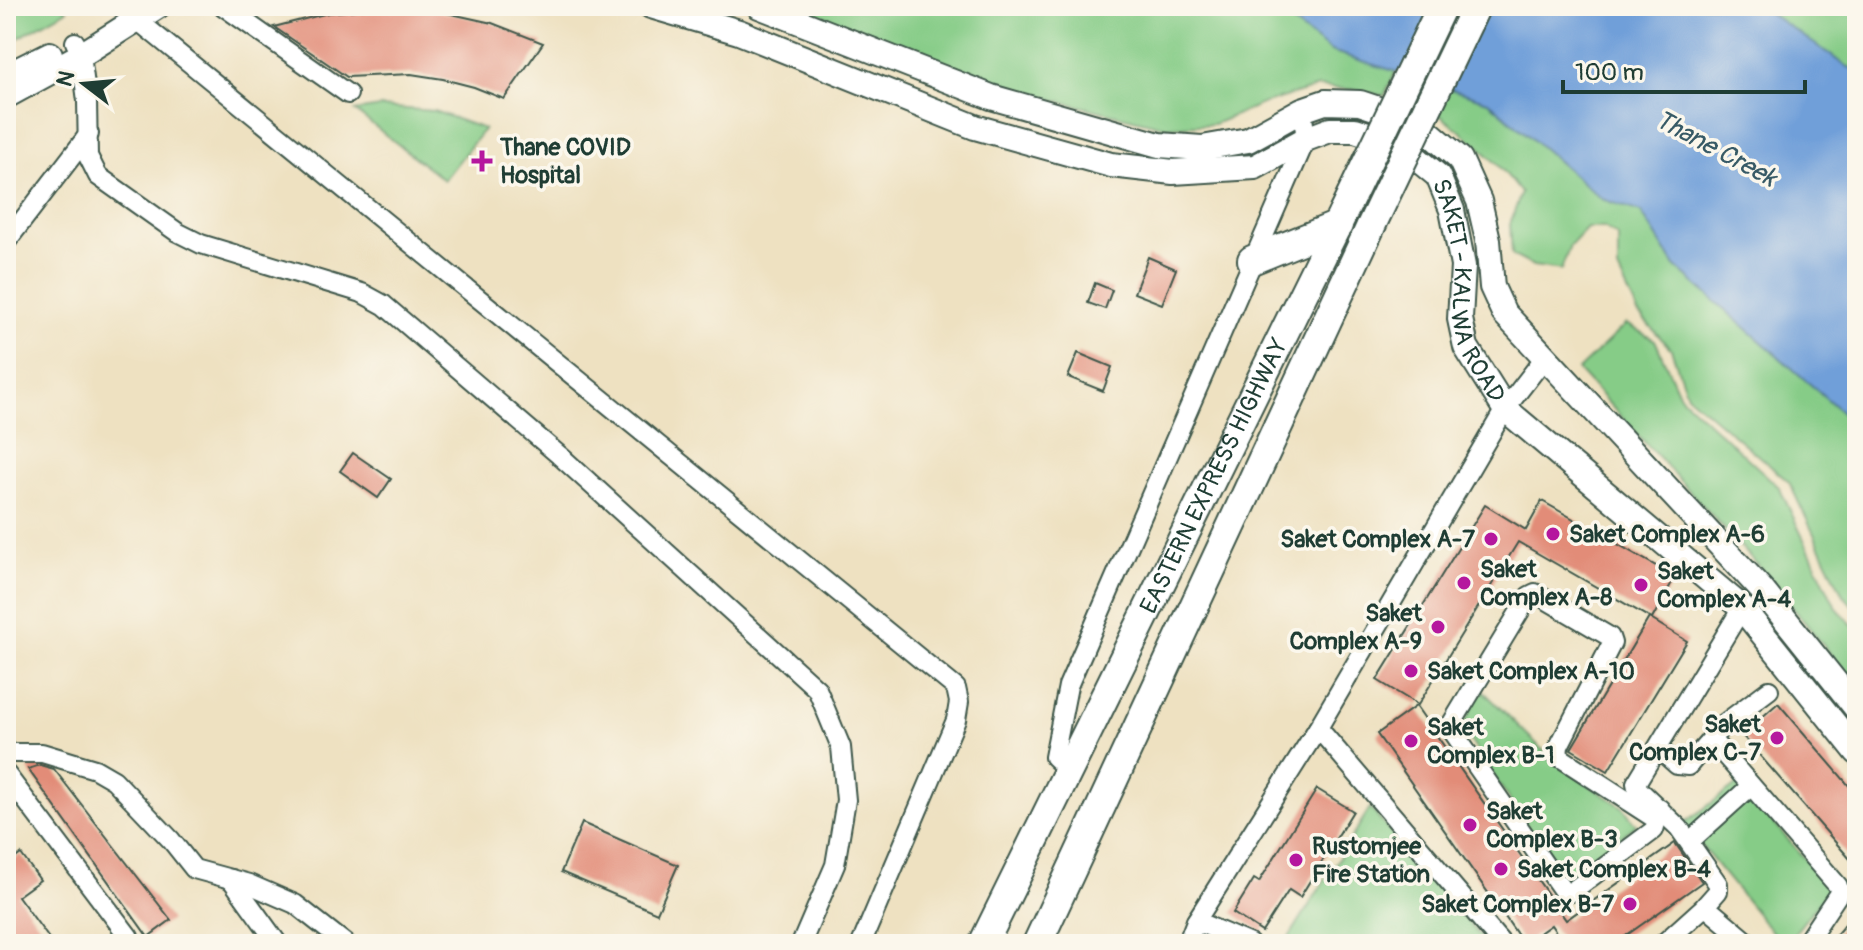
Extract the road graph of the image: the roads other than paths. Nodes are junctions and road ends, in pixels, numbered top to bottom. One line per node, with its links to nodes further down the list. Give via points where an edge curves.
1 (158, 6): 7 (main road)
2 (223, 6): 11 (street)
3 (651, 6): 8 (main road, SAKET - KALWA ROAD)
4 (1442, 6): 17 (highway, EASTERN EXPRESS HIGHWAY, bridge)
5 (1476, 6): 44 (highway, EASTERN EXPRESS HIGHWAY, bridge)
6 (766, 9): 8 (main road); 16 (main road, SAKET - KALWA ROAD, via 991,97)
7 (131, 11): 9 (main road); 42 (street, via 956,688 956,720)
8 (762, 41): 16 (main road, SAKET - KALWA ROAD, via 975,127 1111,165 1173,172)
9 (78, 48): 10 (main road); 12 (main road); 14 (street)
10 (6, 76)
11 (348, 94)
12 (6, 96)
13 (1302, 110): 15 (street); 16 (main road, SAKET - KALWA ROAD); 20 (main road, SAKET - KALWA ROAD, via 1325,102 1360,103 1426,130 1460,159 1479,201 1492,287 1504,313)
14 (89, 134): 18 (street); 41 (street, via 88,156 98,176 177,232 362,293 384,305 817,689 841,747 846,800 835,865)
15 (1306, 139): 16 (main road, SAKET - KALWA ROAD, via 1255,167); 19 (street); 21 (main road, SAKET - KALWA ROAD, via 1330,130 1355,130 1410,153 1438,176 1461,245 1460,319 1466,347)
16 (1203, 159)
17 (1340, 219): 19 (highway); 30 (highway, EASTERN EXPRESS HIGHWAY)
18 (6, 242)
19 (1252, 260): 30 (street, via 1068,686 1054,757)
20 (1546, 356): 21 (street); 24 (main road, SAKET - KALWA ROAD, via 1761,589)
21 (1505, 409): 22 (main road, SAKET - KALWA ROAD); 25 (street)
22 (1742, 608): 27 (street); 28 (main road, SAKET - KALWA ROAD)
23 (1769, 690): 26 (street)
24 (1857, 709)
25 (1318, 728): 37 (street); 47 (street)
26 (1711, 739): 27 (street, via 1688,766 1677,765); 32 (street)
27 (1658, 748): 33 (street, via 1636,783)
28 (1857, 752)
29 (6, 753): 35 (street, via 42,753 95,769 114,780 194,869)
30 (1068, 770): 43 (highway, EASTERN EXPRESS HIGHWAY)
31 (6, 774): 38 (street)
32 (1751, 786): 34 (street); 50 (street, via 1838,886 1839,893)
33 (1658, 815): 33 (street, via 1654,830 1571,892 1563,891 1453,732 1452,723 1529,596 1535,593 1612,643 1558,756); 34 (street)
34 (1689, 842): 36 (street, via 1718,884)
35 (231, 879): 39 (street); 40 (street, via 295,904)
36 (1705, 906): 48 (street); 49 (street)
37 (1196, 921): 45 (street); 46 (street)
38 (129, 937)
39 (278, 944)
40 (346, 944)
41 (801, 944)
42 (861, 944)
43 (983, 944)
44 (1037, 944)
45 (1187, 944)
46 (1250, 944)
47 (1502, 944)
48 (1663, 944)
49 (1750, 944)
50 (1805, 944)

